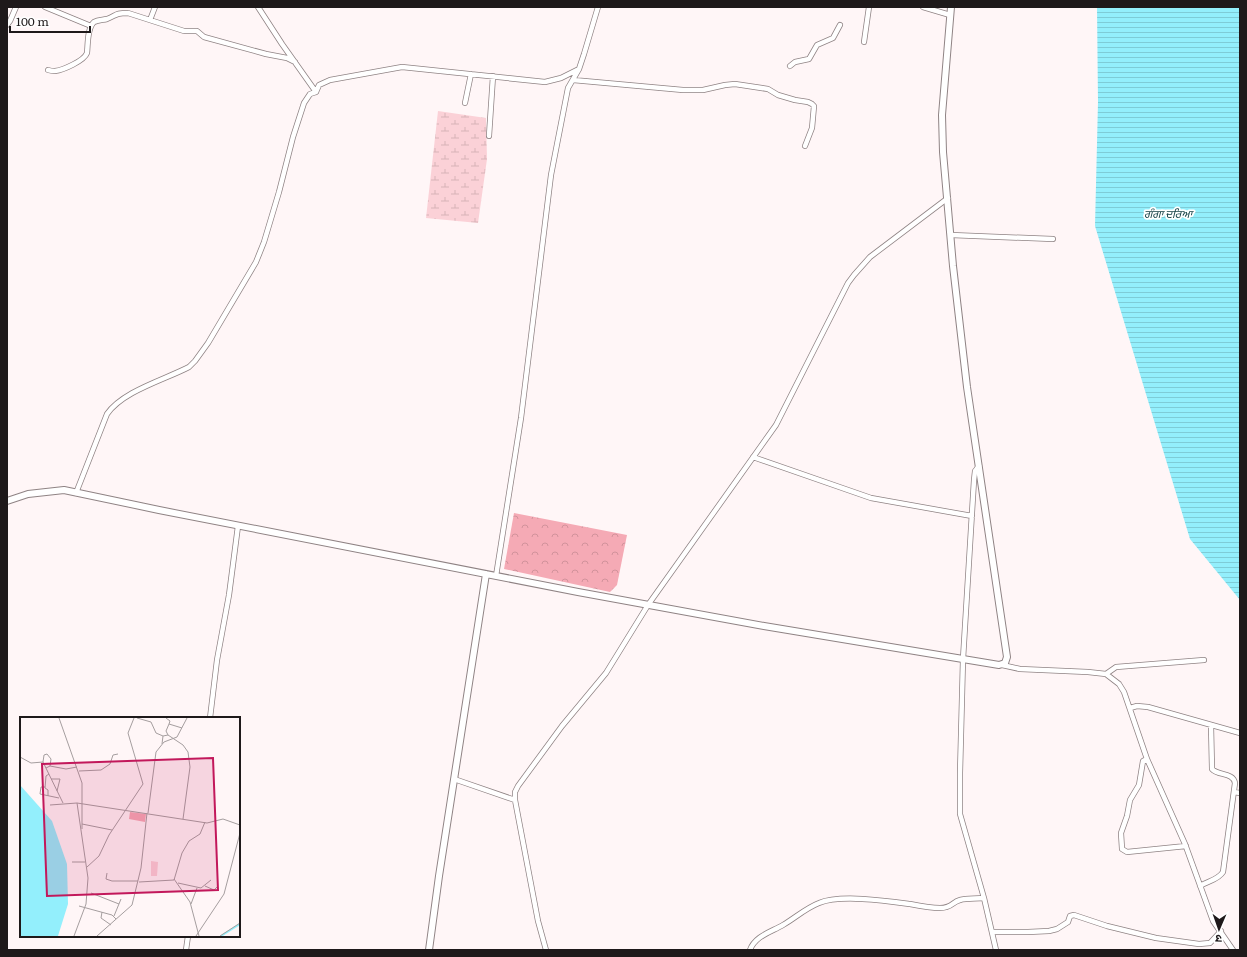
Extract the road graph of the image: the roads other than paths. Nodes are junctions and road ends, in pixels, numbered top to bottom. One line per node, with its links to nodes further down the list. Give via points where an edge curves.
1 (16, 7): 12 (street)
2 (45, 7): 13 (street)
3 (155, 7): 10 (street)
4 (258, 7): 15 (street)
5 (598, 7): 17 (street)
6 (869, 7): 14 (street)
7 (923, 7): 9 (street)
8 (951, 7): 9 (main road)
9 (950, 15): 26 (main road, via 942,115)
10 (150, 20): 13 (street, via 119,13 95,21); 15 (street, via 184,31 197,31 204,36)
11 (840, 25): 16 (street, via 833,38 817,45 809,59 795,62)
12 (7, 26)
13 (91, 26): 18 (street, via 86,57 56,71)
14 (864, 42)
15 (295, 62): 22 (street)
16 (790, 66)
17 (579, 69): 20 (street, via 546,82); 21 (street)
18 (48, 70)
19 (471, 74): 20 (street); 22 (street, via 395,67 330,80 319,85); 23 (street)
20 (493, 76): 24 (street)
21 (573, 80): 25 (street, via 697,91 736,84 768,89 778,95 812,104 814,110 811,132); 36 (street, via 568,88 551,174 521,418)
22 (316, 92): 31 (street, via 310,94 304,103 256,262 208,343 189,367 126,397 112,407)
23 (465, 103)
24 (489, 136)
25 (805, 146)
26 (948, 198): 27 (main road); 29 (street, via 870,257 854,275 776,425)
27 (951, 236): 28 (street); 30 (main road, via 967,387)
28 (1053, 239)
29 (753, 458): 33 (street, via 870,498); 37 (street)
30 (979, 466): 33 (street, via 974,476); 40 (main road, via 1007,657 1006,662)
31 (76, 493): 32 (main road, via 64,490 28,494); 34 (main road)
32 (7, 501)
33 (972, 516): 38 (street)
34 (238, 526): 35 (main road); 43 (street)
35 (486, 574): 36 (main road); 47 (main road)
36 (496, 576): 37 (main road)
37 (648, 605): 38 (main road); 50 (street, via 606,673 521,780)
38 (963, 659): 40 (main road); 53 (street, via 960,814)
39 (1204, 660): 41 (street, via 1116,667)
40 (1002, 664): 41 (street, via 1020,669)
41 (1106, 674): 42 (street, via 1119,684)
42 (1130, 708): 44 (street, via 1148,707); 46 (street)
43 (210, 717)
44 (1211, 725): 45 (street); 48 (street, via 1212,769 1214,772 1234,778)
45 (1240, 733)
46 (1147, 759): 51 (street); 51 (street, via 1143,761 1139,785 1130,800 1121,833 1122,849 1127,852)
47 (454, 779): 50 (street); 59 (main road)
48 (1234, 792): 49 (street); 52 (street, via 1224,872 1218,878)
49 (1240, 793)
50 (515, 800): 60 (street)
51 (1186, 846): 52 (street)
52 (1200, 886): 54 (street, via 1213,921)
53 (984, 898): 55 (street); 61 (street, via 956,901 942,908 852,898 831,899 820,902 762,936 755,941)
54 (1221, 931): 57 (street, via 1210,943); 64 (street)
55 (992, 932): 57 (street, via 1054,930 1074,915 1107,926); 62 (street)
56 (188, 937): 58 (street)
57 (1190, 944): 63 (street)
58 (186, 950)
59 (429, 950)
60 (546, 950)
61 (750, 950)
62 (996, 950)
63 (1189, 950)
64 (1233, 950)

